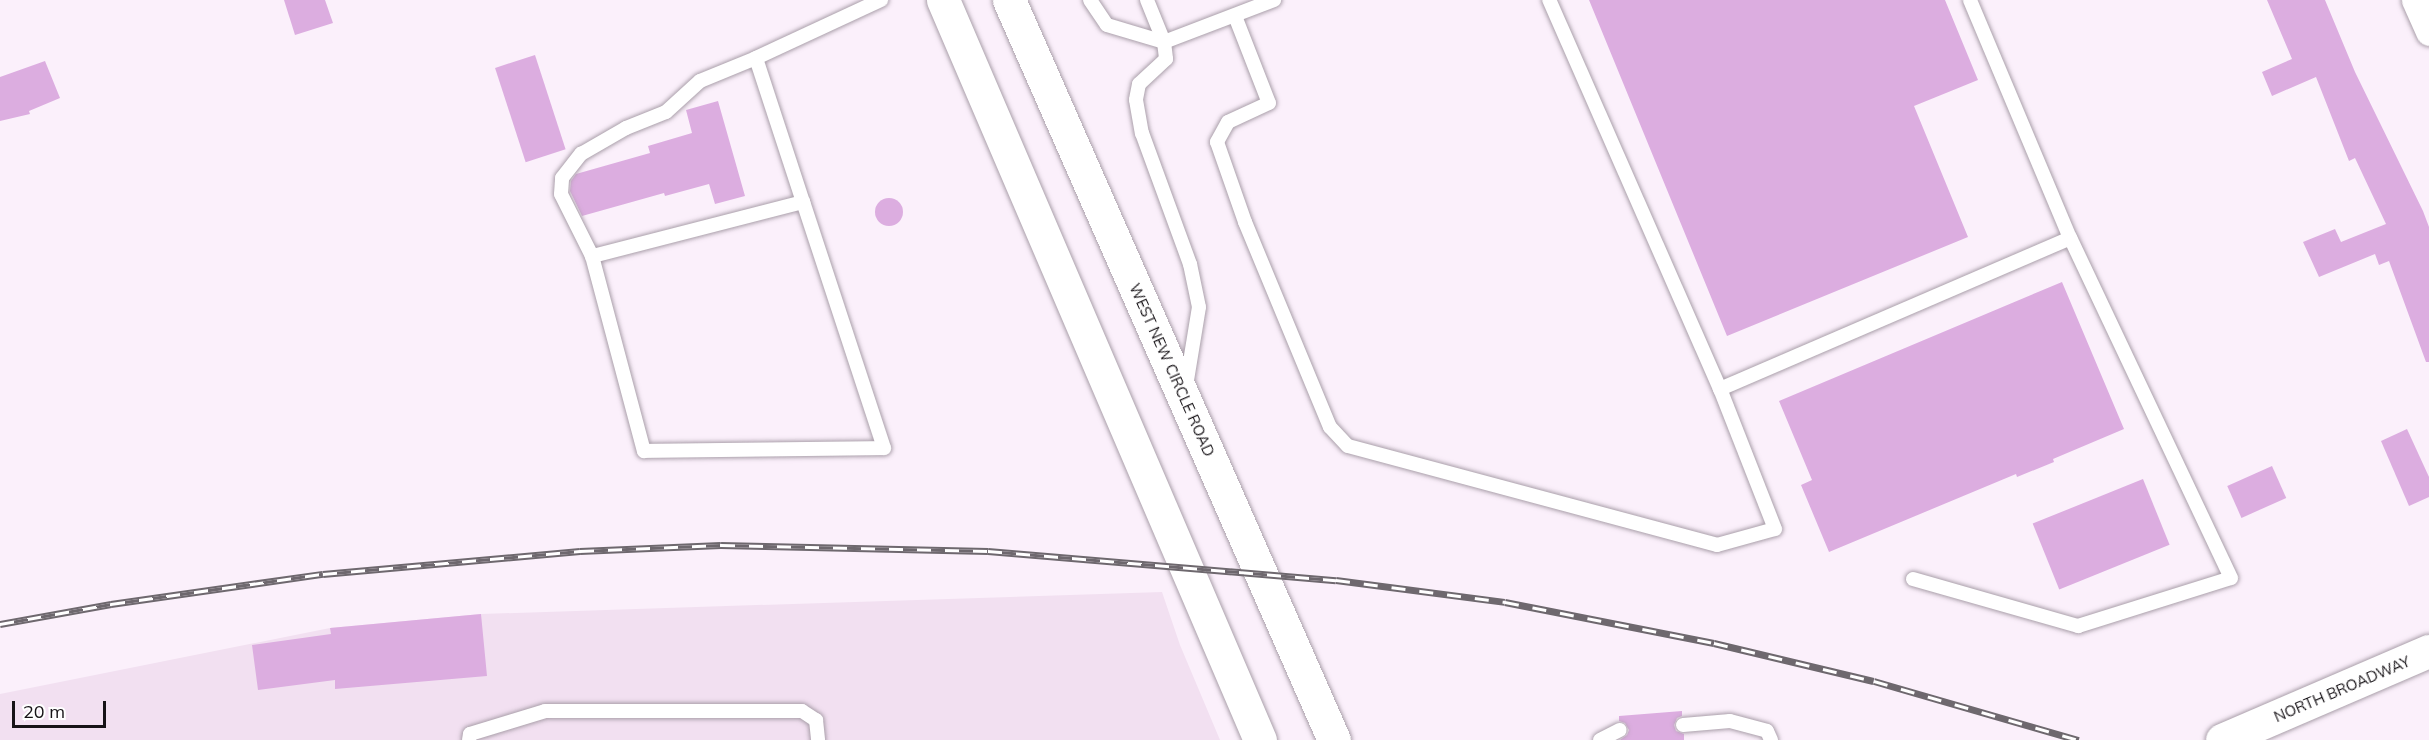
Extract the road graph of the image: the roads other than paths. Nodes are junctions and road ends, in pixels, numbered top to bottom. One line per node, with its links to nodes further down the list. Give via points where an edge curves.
1 (881, 0): 13 (lane)
2 (943, 0): 25 (main road)
3 (1009, 0): 18 (main road, WEST NEW CIRCLE ROAD)
4 (1090, 0): 12 (lane, via 1107,25)
5 (1148, 0): 12 (lane)
6 (1274, 0): 10 (lane)
7 (1549, 0): 17 (lane)
8 (1970, 0): 15 (lane)
9 (2415, 0): 11 (street)
10 (1235, 16): 12 (lane); 17 (lane, via 1269,103 1228,122 1217,142 1245,222 1330,427 1348,446 1717,545 1775,529)
11 (2429, 32)
12 (1164, 42): 18 (lane, via 1166,59 1139,84 1136,100 1142,133 1190,264 1199,307)
13 (756, 58): 14 (lane); 16 (lane, via 700,81 666,112 626,128 581,154 562,178 561,194)
14 (803, 202): 16 (lane); 16 (lane, via 884,448 644,451)
15 (2070, 238): 17 (lane); 19 (lane, via 2231,578 2078,626)
16 (592, 256)
17 (1720, 389)
18 (1184, 397): 26 (main road, WEST NEW CIRCLE ROAD)
19 (1913, 579)
20 (2429, 651): 29 (main road, NORTH BROADWAY)
21 (1683, 725): 28 (lane, via 1730,721 1767,731)
22 (1620, 730): 27 (lane)
23 (469, 740): 24 (lane, via 470,734 545,711 802,711 816,720)
24 (818, 740)
25 (1260, 740)
26 (1334, 740)
27 (1600, 740)
28 (1771, 740)
29 (2222, 740)

